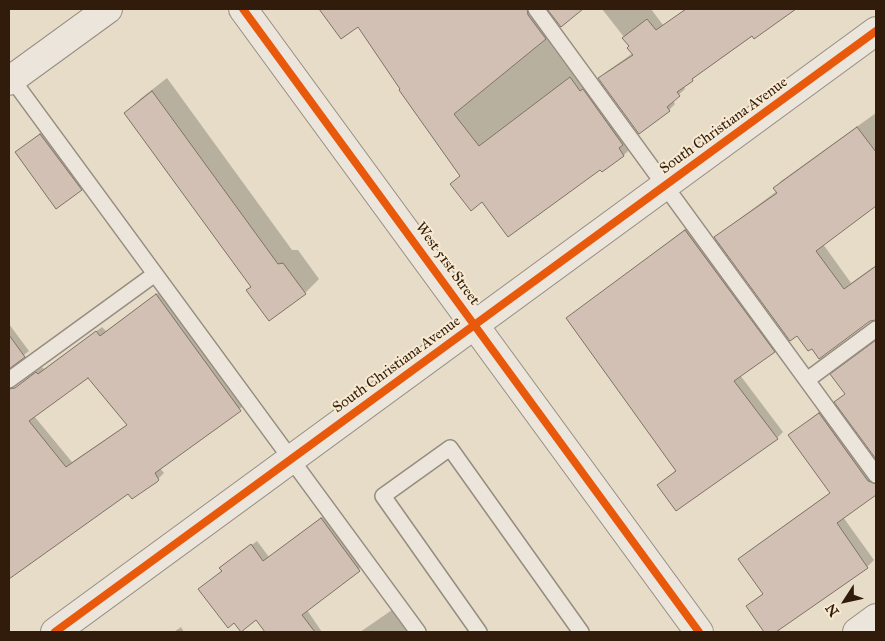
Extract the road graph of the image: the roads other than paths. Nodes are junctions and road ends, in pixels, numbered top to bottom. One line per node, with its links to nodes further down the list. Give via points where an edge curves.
1 (108, 9): 5 (street)
2 (243, 9): 8 (street, West 51st Street)
3 (536, 9): 6 (lane)
4 (876, 31): 6 (street, South Christiana Avenue)
5 (10, 80): 7 (lane)
6 (665, 186): 8 (street, South Christiana Avenue); 11 (lane)
7 (155, 274): 10 (lane); 12 (lane)
8 (474, 324): 12 (street, South Christiana Avenue); 19 (street, West 51st Street)
9 (876, 329): 11 (lane)
10 (9, 380)
11 (807, 380): 13 (lane)
12 (291, 459): 15 (street, South Christiana Avenue); 16 (lane)
13 (876, 475)
14 (876, 618): 20 (street)
15 (54, 632)
16 (418, 632)
17 (479, 632): 18 (lane, via 382,496 450,448)
18 (581, 632)
19 (699, 632)
20 (857, 632)

